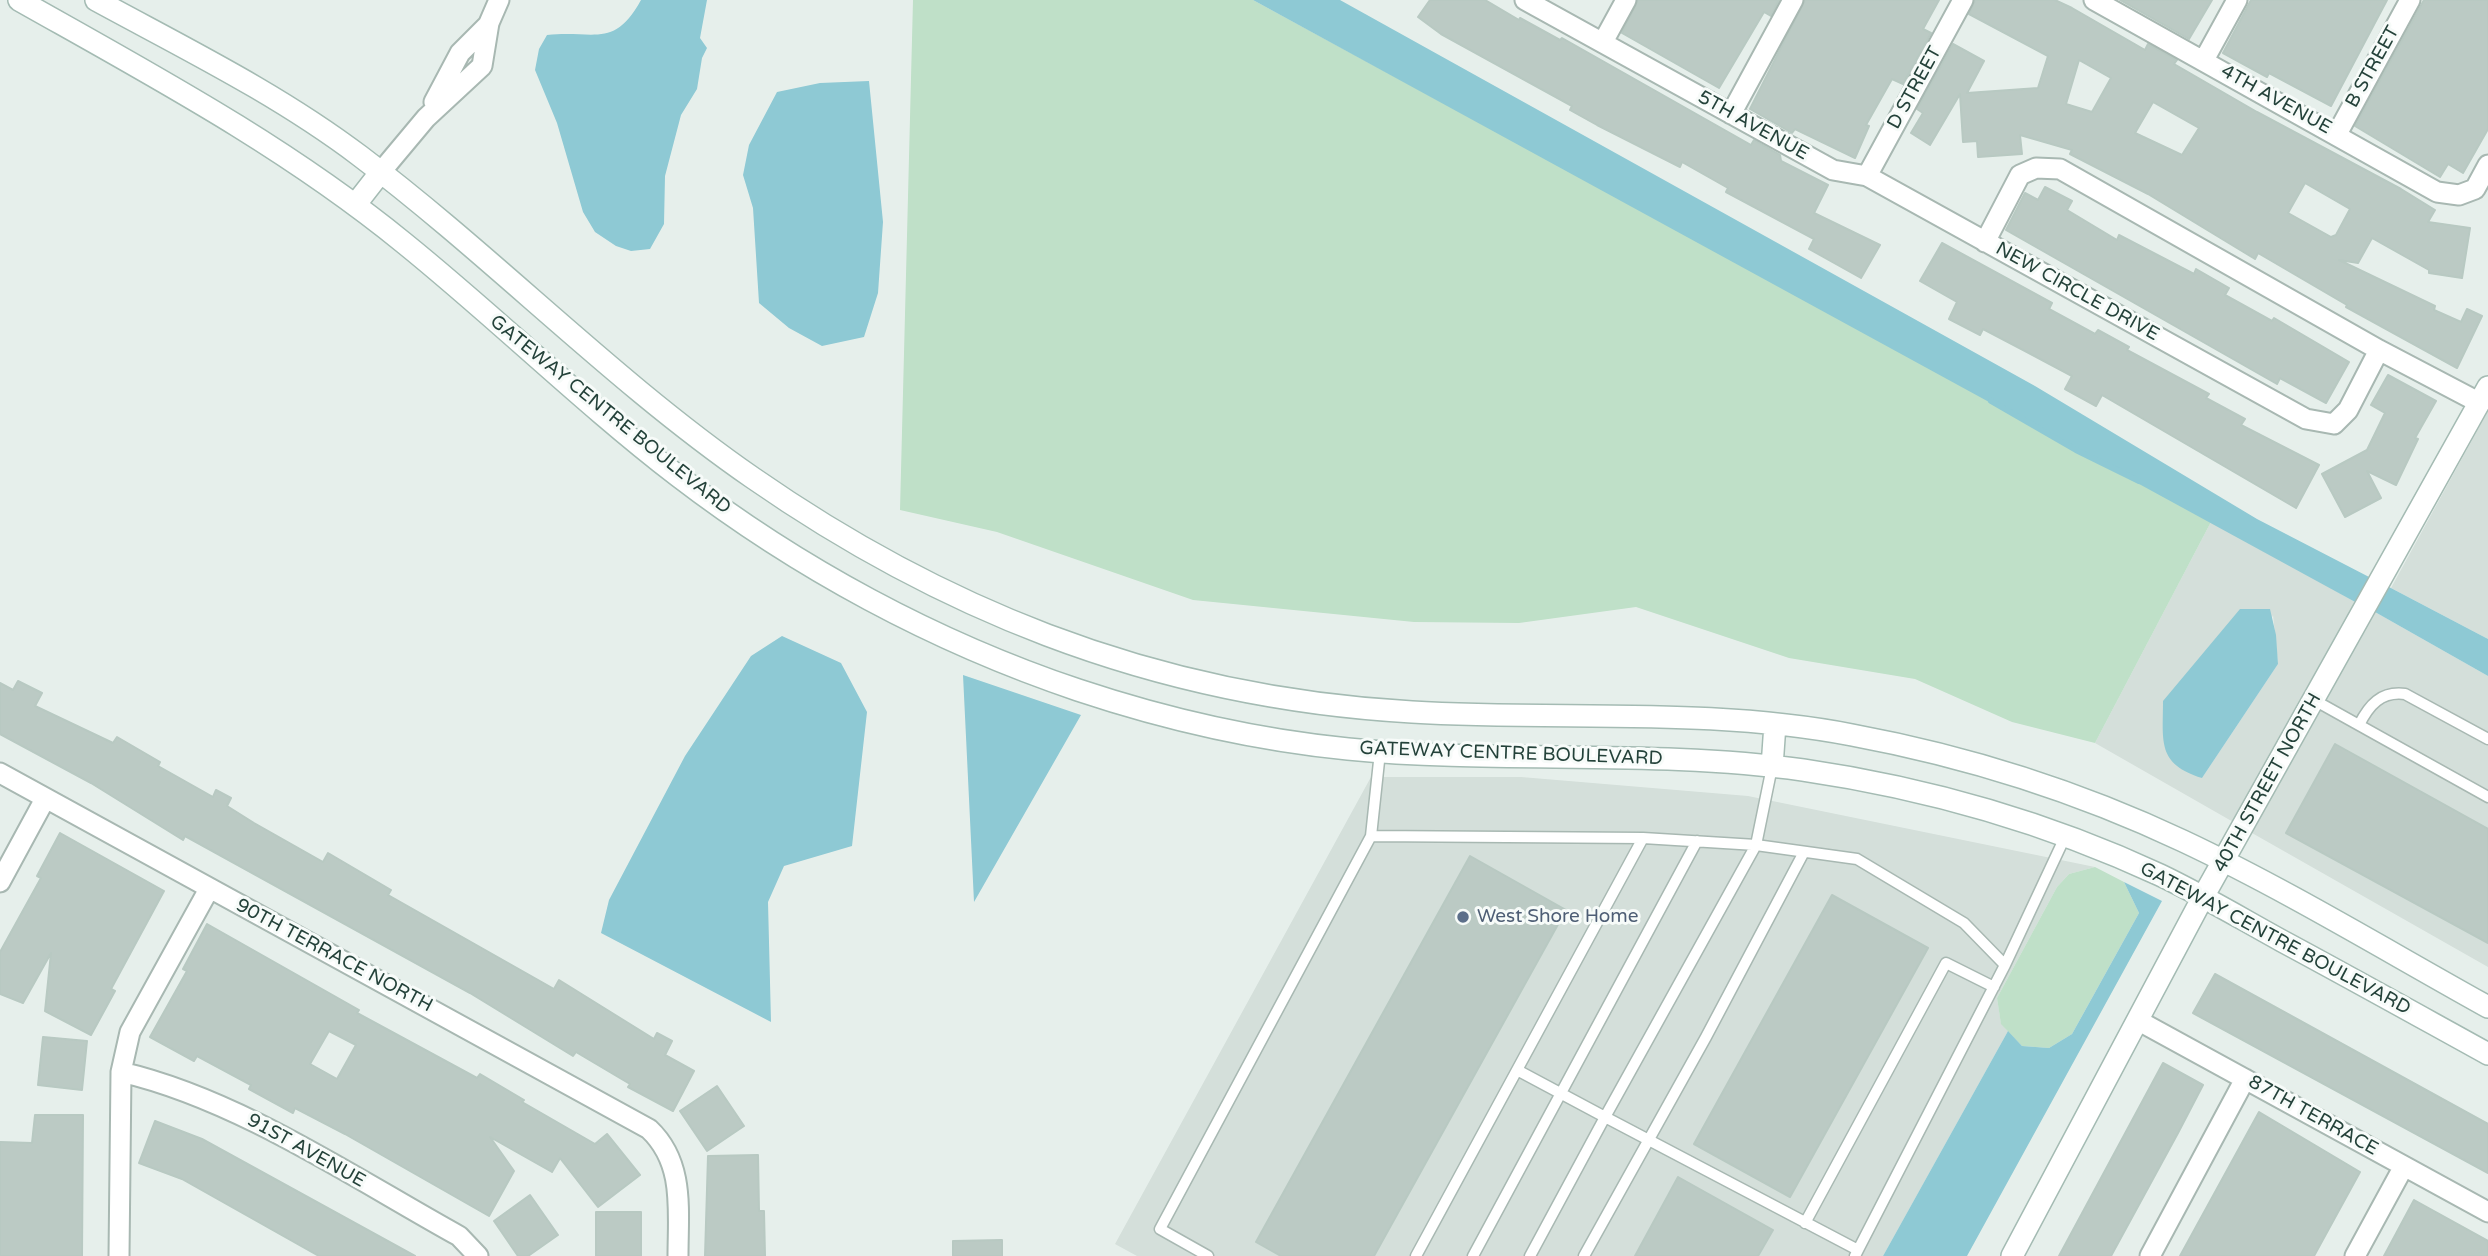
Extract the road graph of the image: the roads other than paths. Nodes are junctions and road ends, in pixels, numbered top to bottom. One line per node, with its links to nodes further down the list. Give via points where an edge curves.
1 (19, 0): 18 (street, GATEWAY CENTRE BOULEVARD, via 246,129)
2 (96, 0): 16 (street, GATEWAY CENTRE BOULEVARD, via 275,96)
3 (499, 0): 16 (street, via 489,23 482,66 426,118)
4 (1525, 0): 11 (street, 5TH AVENUE)
5 (1626, 0): 11 (street)
6 (1793, 0): 13 (street)
7 (1963, 0): 17 (street, D STREET)
8 (2094, 0): 12 (street, 4TH AVENUE)
9 (2237, 0): 12 (street)
10 (2410, 0): 14 (street, B STREET)
11 (1603, 42): 13 (street, 5TH AVENUE)
12 (2204, 60): 14 (street, 4TH AVENUE)
13 (1731, 114): 17 (street, 5TH AVENUE, via 1833,170)
14 (2337, 134): 15 (street, 4TH AVENUE, via 2437,192 2459,195 2475,189)
15 (2488, 165)
16 (380, 173): 18 (street); 23 (street, GATEWAY CENTRE BOULEVARD, via 747,475 899,569 1038,631 1135,665 1310,701 1410,712)
17 (1867, 176): 19 (street, 5TH AVENUE)
18 (355, 205): 26 (street, GATEWAY CENTRE BOULEVARD, via 673,472 746,525 904,618 993,658 1170,717 1266,737)
19 (1985, 242): 20 (street, NEW CIRCLE DRIVE, via 2306,419 2334,424 2348,411); 20 (street, NEW CIRCLE DRIVE, via 2020,175 2036,168 2060,169)
20 (2379, 350): 21 (street, NEW CIRCLE DRIVE)
21 (2484, 395): 22 (street, 40TH STREET NORTH)
22 (2314, 700): 24 (lane); 37 (street, 40TH STREET NORTH)
23 (1775, 724): 27 (street); 37 (street, GATEWAY CENTRE BOULEVARD, via 1850,735 2029,781)
24 (2359, 725): 25 (lane, via 2375,701 2405,694); 29 (lane)
25 (2488, 740)
26 (1380, 751): 27 (street, GATEWAY CENTRE BOULEVARD); 31 (lane)
27 (1772, 766): 32 (street, GATEWAY CENTRE BOULEVARD, via 1891,786); 35 (lane)
28 (0, 773): 30 (street, 90TH TERRACE NORTH)
29 (2488, 797)
30 (45, 799): 38 (street); 39 (street, 90TH TERRACE NORTH)
31 (1371, 836): 33 (lane); 59 (lane, via 1160,1228)
32 (2065, 837): 40 (street, GATEWAY CENTRE BOULEVARD); 41 (lane)
33 (1643, 838): 34 (lane); 46 (lane)
34 (1697, 841): 35 (lane); 49 (lane)
35 (1756, 845): 36 (lane); 50 (lane)
36 (1804, 852): 41 (lane, via 1857,859 1964,923); 51 (lane)
37 (2225, 861): 40 (street, 40TH STREET NORTH); 43 (street, GATEWAY CENTRE BOULEVARD)
38 (0, 882)
39 (209, 888): 47 (street, via 130,1032); 58 (street, 90TH TERRACE NORTH, via 633,1119 665,1144 678,1196)
40 (2203, 897): 44 (street, 40TH STREET NORTH); 45 (street, GATEWAY CENTRE BOULEVARD)
41 (2005, 965): 42 (lane)
42 (1994, 987): 54 (lane, via 1946,963); 55 (lane)
43 (2488, 1007)
44 (2139, 1021): 48 (street, 87TH TERRACE); 64 (street, 40TH STREET NORTH)
45 (2488, 1054)
46 (1517, 1070): 49 (lane); 60 (lane)
47 (121, 1072): 56 (street); 57 (street, 91ST AVENUE, via 165,1082 241,1115 459,1236)
48 (2245, 1079): 52 (street, 87TH TERRACE); 65 (street)
49 (1562, 1094): 50 (lane); 61 (lane)
50 (1605, 1117): 51 (lane); 62 (lane)
51 (1648, 1140): 54 (lane); 63 (lane)
52 (2404, 1166): 53 (street, 87TH TERRACE); 66 (street)
53 (2488, 1212)
54 (1805, 1223): 55 (lane)
55 (1857, 1253)
56 (119, 1256)
57 (478, 1256)
58 (678, 1256)
59 (1208, 1256)
60 (1416, 1256)
61 (1473, 1256)
62 (1530, 1256)
63 (1584, 1256)
64 (2012, 1256)
65 (2150, 1256)
66 (2355, 1256)

